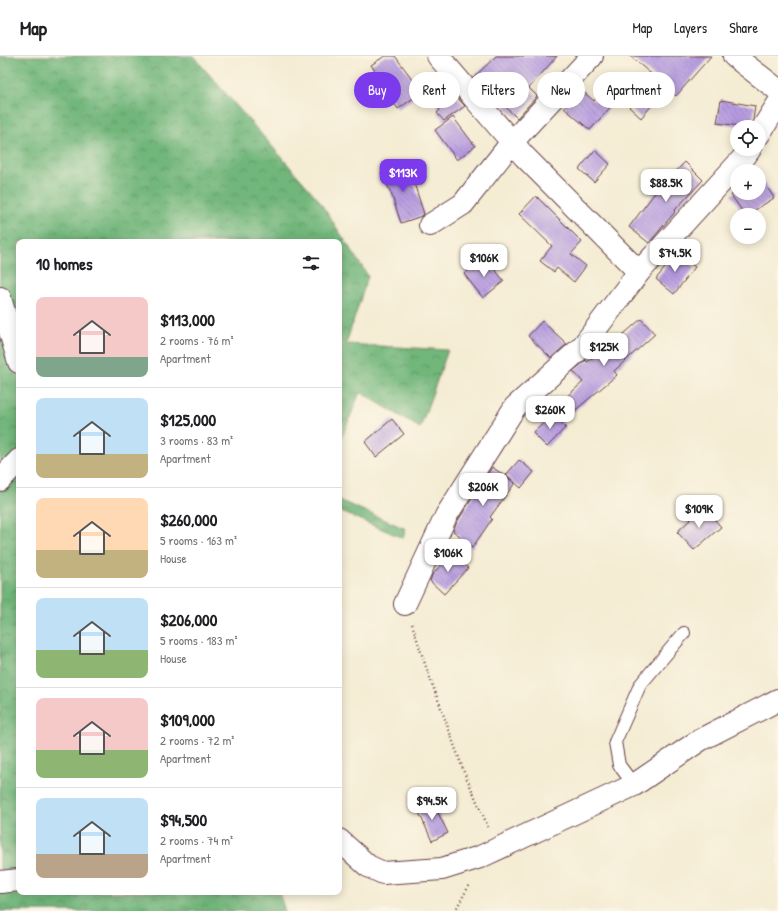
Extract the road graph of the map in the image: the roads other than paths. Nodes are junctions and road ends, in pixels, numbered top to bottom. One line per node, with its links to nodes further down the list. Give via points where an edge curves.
1 (438, 56): 7 (street)
2 (592, 56): 7 (street)
3 (734, 56): 4 (street)
4 (778, 90)
5 (778, 104): 6 (street)
6 (766, 123)
7 (512, 142): 9 (street, via 463,204); 10 (street)
8 (745, 156): 10 (street)
9 (430, 225)
10 (639, 272): 15 (street, via 582,347 515,407 446,516)
11 (0, 298): 12 (street)
12 (16, 352)
13 (16, 463): 14 (street)
14 (0, 480)
15 (405, 604)
16 (684, 633): 18 (lane, via 640,685 615,742 619,765)
17 (778, 700): 18 (street, via 700,740)
18 (634, 785): 19 (street, via 480,857 442,869 383,873 368,866)
19 (342, 843)
20 (16, 880): 21 (street)
21 (0, 882)

